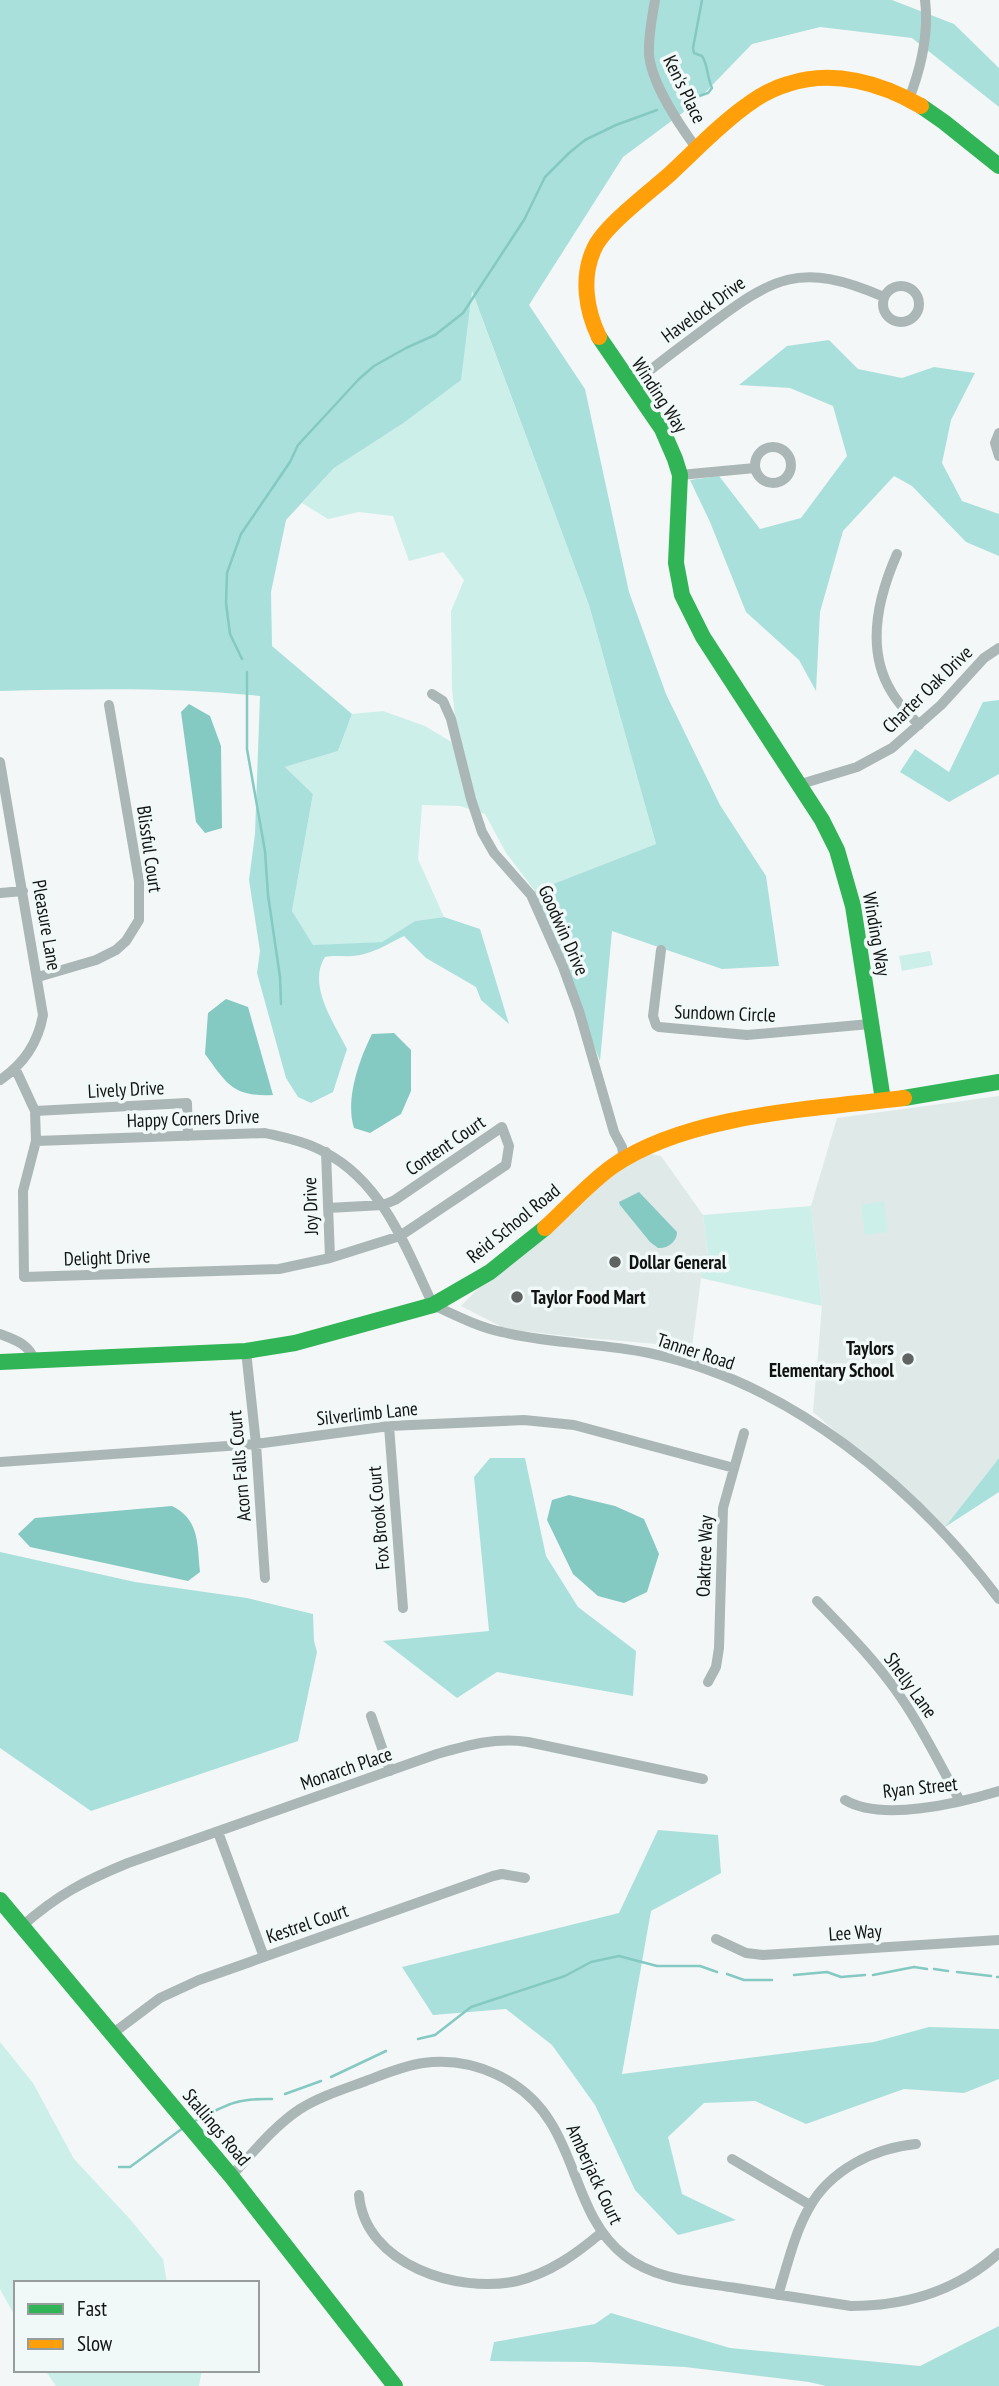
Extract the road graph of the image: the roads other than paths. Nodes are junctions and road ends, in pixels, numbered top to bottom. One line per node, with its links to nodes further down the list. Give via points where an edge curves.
1 (655, 0): 4 (street, Ken's Place, via 649,41 651,67)
2 (925, 0): 3 (street, via 923,48)
3 (909, 99): 4 (street, Winding Way, via 849,79 797,80 752,101); 5 (street, Winding Way)
4 (697, 149): 7 (street, Winding Way, via 604,234 590,260 586,293 591,321)
5 (999, 166)
6 (884, 297): 7 (street, Havelock Drive, via 822,278 772,283)
7 (631, 386): 11 (street, Winding Way, via 662,429)
8 (999, 433): 9 (street, via 995,443)
9 (999, 456)
10 (755, 468): 11 (street)
11 (680, 475): 18 (street, Winding Way, via 676,564 682,595)
12 (897, 554): 16 (street, via 878,606 878,653 892,693)
13 (999, 648): 16 (street, Charter Oak Drive)
14 (432, 694): 32 (street, Goodwin Drive, via 443,701 451,719 471,799 489,846 531,895 563,967)
15 (108, 705): 22 (street, Blissful Court, via 139,881 139,920 116,950)
16 (919, 725): 18 (street, Charter Oak Drive, via 869,762)
17 (0, 762): 19 (street, Pleasure Lane)
18 (801, 784): 23 (street, Winding Way, via 830,834 845,875)
19 (23, 891): 20 (street); 22 (street, Pleasure Lane)
20 (0, 893)
21 (661, 950): 23 (street, Sundown Circle, via 653,1016 659,1027 747,1035)
22 (38, 977): 24 (street, Pleasure Lane, via 43,1015 40,1036)
23 (870, 1024): 27 (street, Winding Way)
24 (16, 1070): 25 (street, Pleasure Lane); 28 (street, Delight Drive)
25 (0, 1080)
26 (999, 1082): 27 (street, Reid School Road)
27 (883, 1100): 32 (street, Reid School Road, via 706,1127)
28 (35, 1111): 29 (street, Lively Drive, via 187,1103); 30 (street, Delight Drive)
29 (188, 1136): 30 (street, Happy Corners Drive); 31 (street, Happy Corners Drive, via 265,1133)
30 (36, 1141): 36 (street, Delight Drive, via 23,1191 24,1277 279,1269)
31 (326, 1152): 33 (street, Happy Corners Drive, via 353,1171); 34 (street, Joy Drive)
32 (624, 1158): 37 (street, Reid School Road, via 515,1254)
33 (383, 1205): 34 (street, Content Court); 35 (street, Happy Corners Drive); 35 (street, Content Court, via 502,1127 509,1146 506,1165)
34 (328, 1208): 36 (street, Joy Drive)
35 (400, 1236): 36 (street, Delight Drive); 37 (street, Happy Corners Drive)
36 (330, 1258)
37 (433, 1306): 39 (street, Reid School Road, via 319,1338); 48 (street, Tanner Road, via 502,1332 680,1361 774,1400 824,1430 893,1483)
38 (0, 1334): 40 (street, via 25,1345)
39 (246, 1351): 40 (street, Reid School Road); 44 (street, Acorn Falls Court)
40 (36, 1360): 41 (street, Reid School Road)
41 (0, 1362)
42 (389, 1426): 44 (street, Silverlimb Lane); 46 (street, Silverlimb Lane, via 524,1420 574,1425); 50 (street, Fox Brook Court)
43 (744, 1433): 46 (street, Oaktree Way)
44 (256, 1444): 45 (street, Silverlimb Lane); 47 (street, Acorn Falls Court)
45 (0, 1462)
46 (734, 1468): 51 (street, Oaktree Way, via 723,1508 719,1648)
47 (265, 1578)
48 (999, 1599)
49 (817, 1601): 57 (street, Shelly Lane, via 900,1696)
50 (403, 1608)
51 (708, 1682)
52 (370, 1716): 53 (street)
53 (390, 1771): 54 (street, Monarch Place, via 467,1745 508,1739); 58 (street, Monarch Place)
54 (703, 1779)
55 (999, 1791): 57 (street, Ryan Street)
56 (845, 1800): 57 (street, Ryan Street, via 879,1810)
57 (961, 1801)
58 (218, 1832): 61 (street, Monarch Place, via 86,1880 44,1906); 64 (street)
59 (525, 1878): 64 (street, Kestrel Court, via 494,1876)
60 (0, 1900): 61 (street, Stallings Road)
61 (21, 1927): 65 (street, Stallings Road)
62 (716, 1939): 63 (street, Lee Way, via 746,1954 763,1955)
63 (999, 1940)
64 (264, 1956): 65 (street, Kestrel Court, via 176,1989)
65 (112, 2034): 68 (street, Stallings Road)
66 (916, 2144): 70 (street, via 891,2148 851,2165)
67 (732, 2159): 70 (street)
68 (231, 2176): 71 (street, Amberjack Court, via 285,2121 316,2100 408,2066 460,2063 504,2078 539,2106 559,2136); 74 (street, Stallings Road)
69 (359, 2195): 71 (street, via 366,2224 393,2252 429,2274 460,2282 498,2284 535,2276 566,2260)
70 (810, 2205): 73 (street)
71 (601, 2233): 73 (street, Amberjack Court, via 634,2262 664,2275)
72 (999, 2253): 73 (street, Amberjack Court, via 960,2281 900,2303 851,2306)
73 (778, 2295)
74 (395, 2386)

